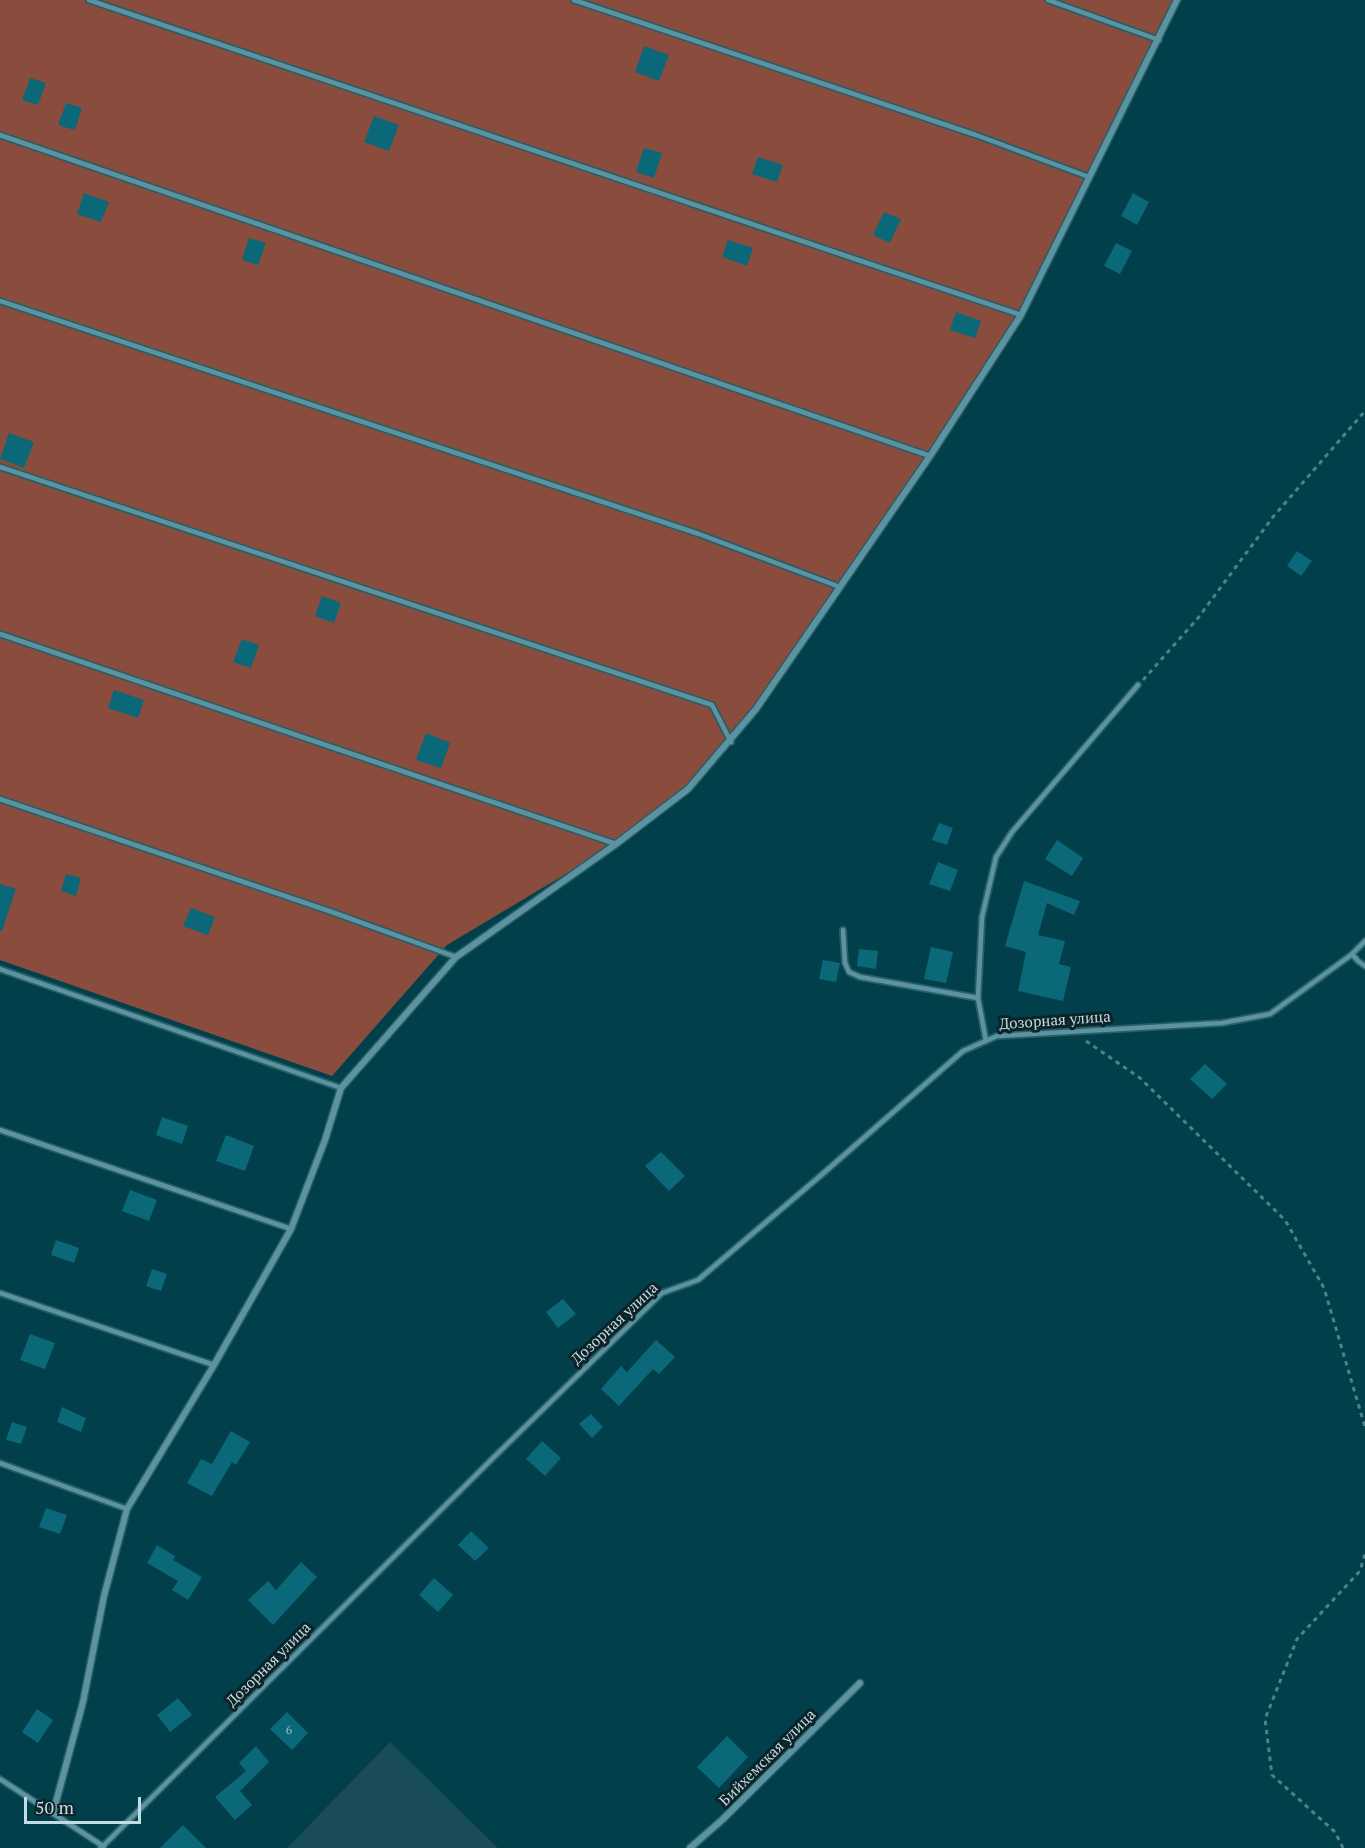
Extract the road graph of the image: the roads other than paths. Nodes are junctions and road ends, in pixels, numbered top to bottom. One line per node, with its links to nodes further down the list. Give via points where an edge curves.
1 (89, 0): 9 (lane)
2 (574, 0): 7 (lane)
3 (1048, 0): 5 (lane)
4 (1178, 0): 5 (street)
5 (1159, 40): 7 (street)
6 (0, 135): 10 (lane)
7 (1089, 177): 9 (street)
8 (0, 301): 12 (lane, via 699,534)
9 (1022, 315): 10 (street)
10 (930, 456): 12 (street)
11 (0, 467): 15 (lane, via 712,705)
12 (840, 587): 15 (street)
13 (0, 634): 17 (lane)
14 (1138, 685): 24 (lane, via 1012,832 996,857 982,917)
15 (730, 741): 17 (street, via 688,789)
16 (0, 800): 21 (lane)
17 (616, 844): 21 (street)
18 (843, 930): 24 (lane, via 849,972 860,978)
19 (1365, 941): 20 (lane, Дозорная улица)
20 (1351, 954): 22 (lane); 25 (lane, Дозорная улица, via 1270,1014 1222,1023 997,1036)
21 (456, 957): 26 (street)
22 (1365, 966)
23 (0, 969): 26 (lane)
24 (978, 998): 25 (lane)
25 (986, 1041): 36 (lane, Дозорная улица, via 963,1051 698,1280 662,1293)
26 (341, 1088): 28 (street)
27 (0, 1130): 28 (lane)
28 (291, 1229): 30 (street)
29 (0, 1293): 30 (lane)
30 (214, 1365): 32 (street)
31 (0, 1463): 32 (lane)
32 (127, 1509): 35 (street)
33 (860, 1683): 37 (street, Бийхемская улица)
34 (0, 1779): 35 (lane)
35 (53, 1813): 36 (lane)
36 (102, 1847)
37 (690, 1848)

